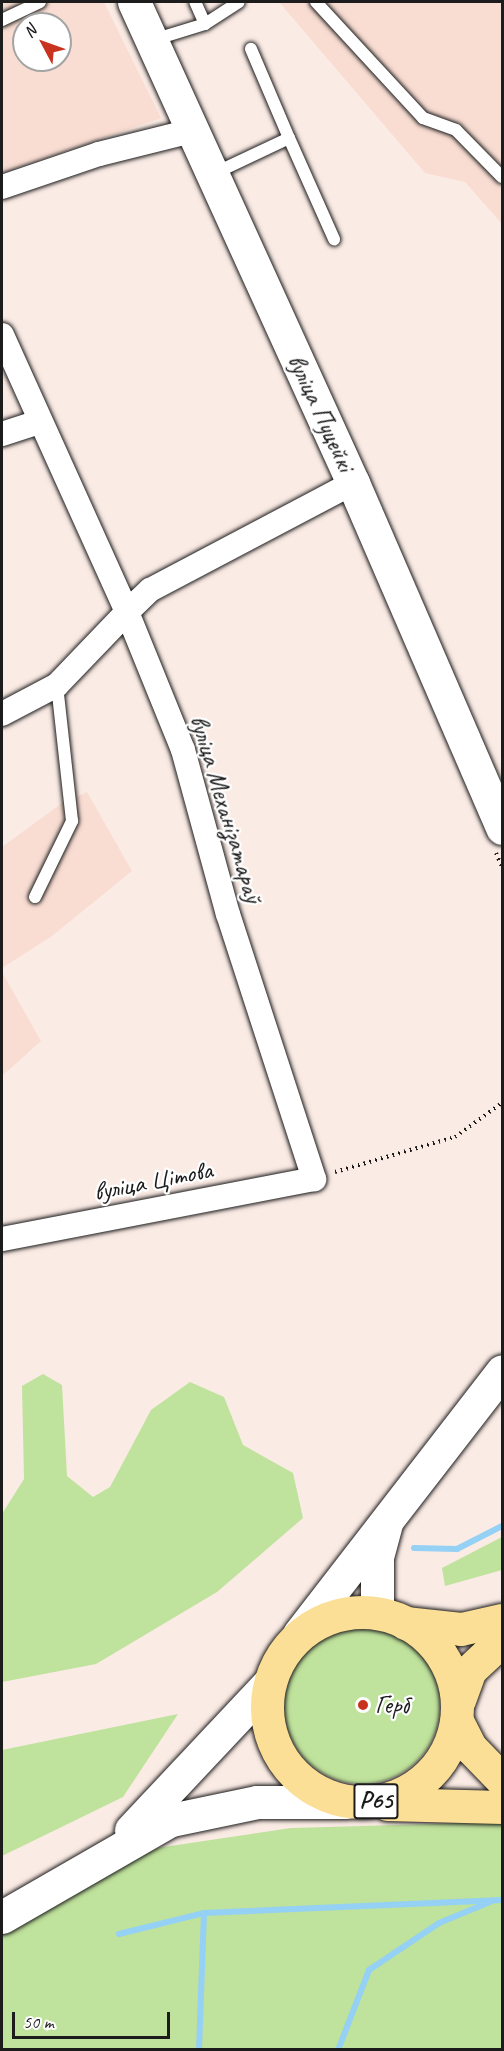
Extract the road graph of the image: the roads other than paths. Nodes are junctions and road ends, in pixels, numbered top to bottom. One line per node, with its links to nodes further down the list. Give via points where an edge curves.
1 (40, 2): 6 (lane)
2 (134, 2): 8 (main road, вуліца Пуцейкі)
3 (195, 2): 7 (lane)
4 (239, 2): 7 (lane)
5 (316, 2): 13 (lane, via 423,118 456,130)
6 (2, 20)
7 (205, 24): 8 (lane)
8 (152, 41): 10 (main road, вуліца Пуцейкі)
9 (251, 49): 11 (lane)
10 (191, 131): 12 (main road, вуліца Пуцейкі); 14 (street, via 99,154)
11 (289, 138): 12 (lane); 15 (lane)
12 (212, 175): 19 (main road, вуліца Пуцейкі)
13 (502, 177)
14 (2, 187)
15 (334, 239)
16 (2, 336): 17 (street, вуліца Механізатараў)
17 (38, 422): 18 (street); 20 (street, вуліца Механізатараў)
18 (2, 434)
19 (353, 483): 20 (street, via 150,590); 23 (main road, вуліца Пуцейкі)
20 (127, 612): 21 (street); 25 (street, вуліца Механізатараў, via 183,750 228,914)
21 (57, 685): 22 (street); 24 (lane, via 72,821)
22 (2, 714)
23 (502, 825)
24 (35, 897)
25 (314, 1179): 26 (street, вуліца Цітова)
26 (2, 1239)
27 (502, 1371): 28 (main road)
28 (389, 1515): 29 (main road, via 377,1557); 31 (main road)
29 (391, 1617): 30 (main road, Р65, via 461,1629); 31 (main road, Р65, via 349,1611 322,1619); 34 (main road, via 441,1656 455,1676)
30 (502, 1620)
31 (299, 1634): 33 (main road, Р65, via 281,1656)
32 (502, 1640): 34 (main road, Р65, via 470,1670)
33 (270, 1682): 36 (main road, Р65, via 269,1725 281,1758 299,1778 321,1793); 38 (main road)
34 (459, 1712): 35 (main road, via 471,1748); 36 (main road, Р65, via 449,1749 413,1789 388,1800)
35 (502, 1780)
36 (353, 1802): 37 (main road, Р65); 38 (main road, via 257,1802 171,1820)
37 (502, 1806)
38 (109, 1852): 39 (main road)
39 (2, 1917)

